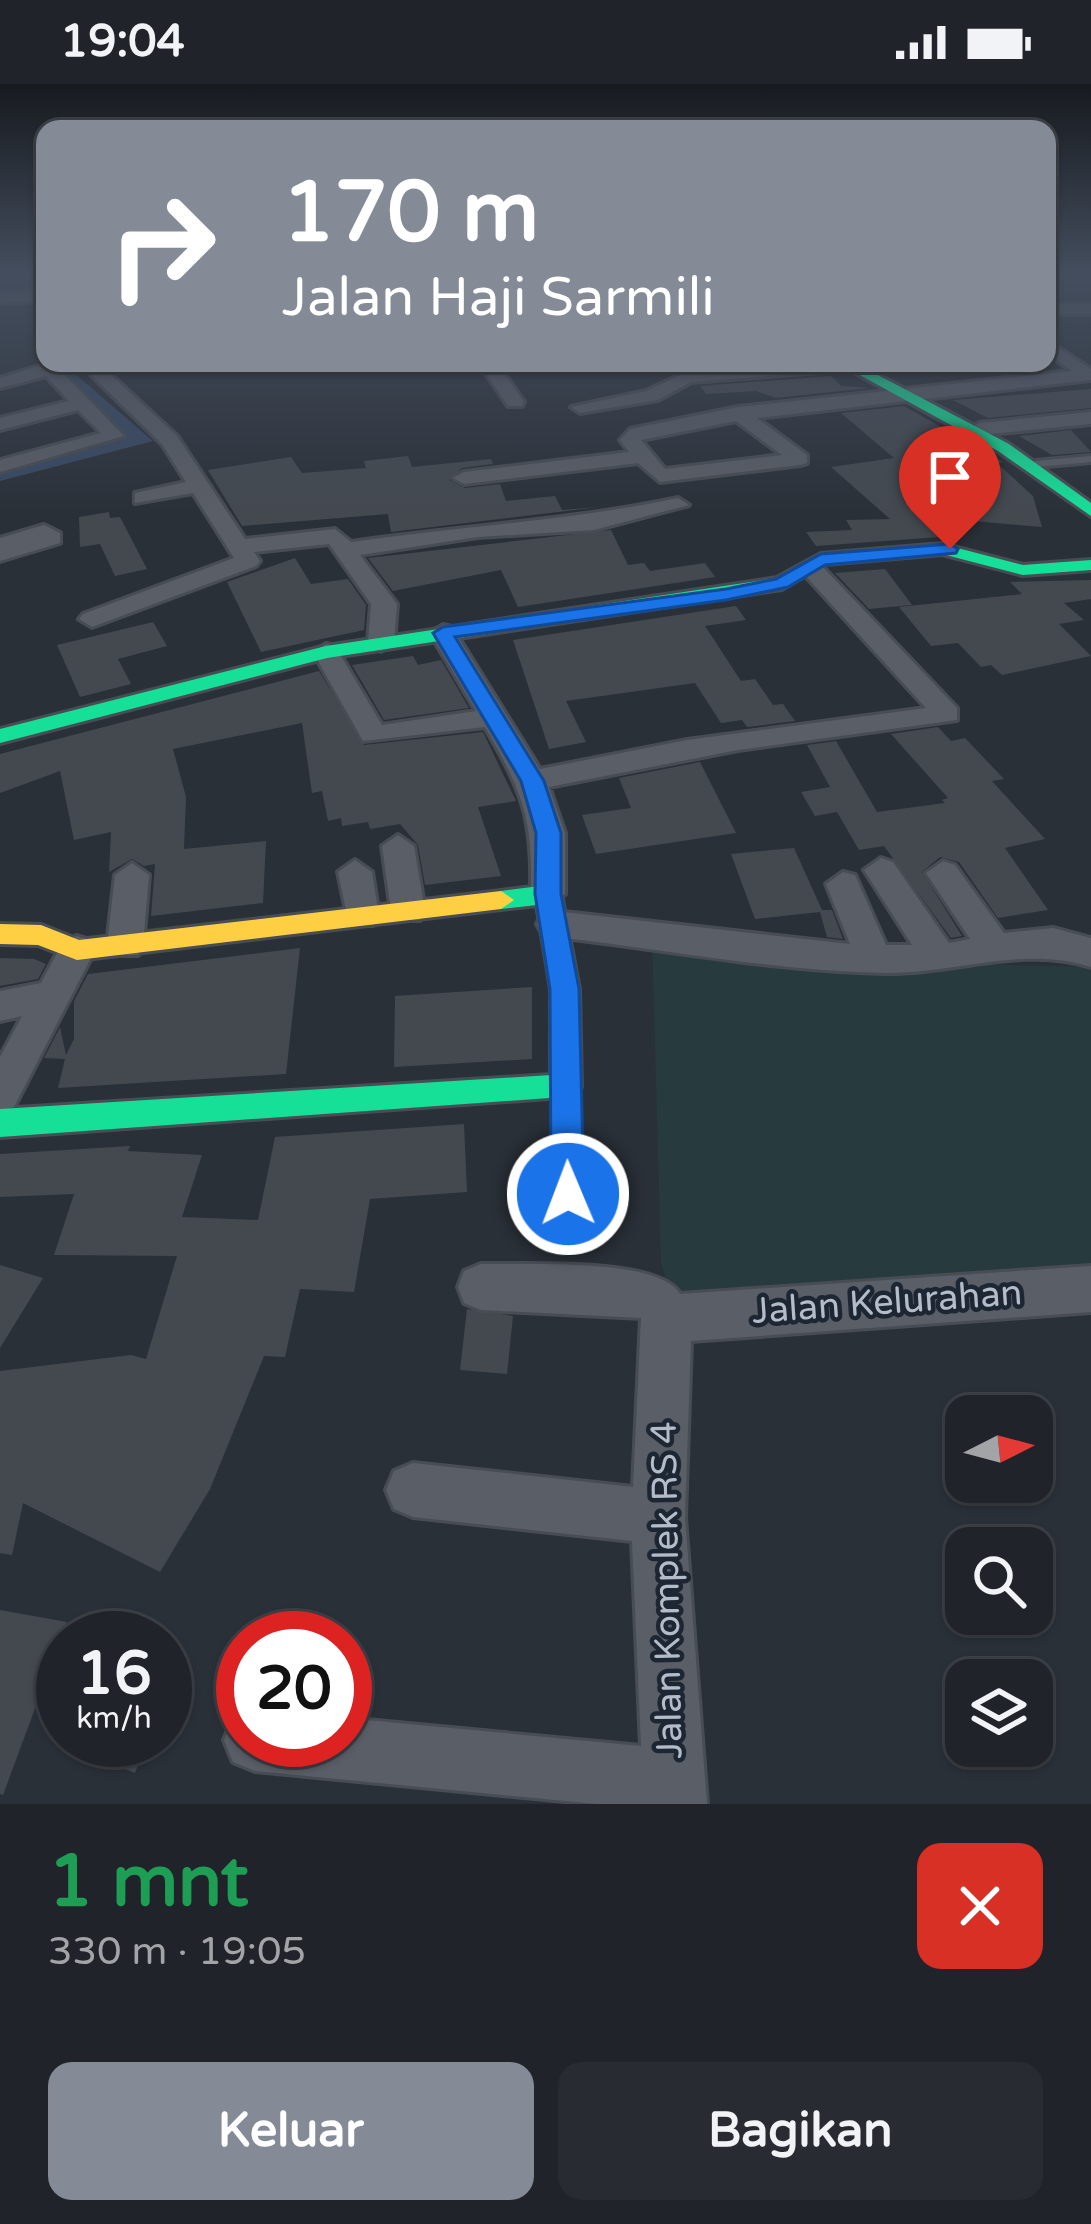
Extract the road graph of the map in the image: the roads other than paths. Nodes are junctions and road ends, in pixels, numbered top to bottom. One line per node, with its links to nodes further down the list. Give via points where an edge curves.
1 (1058, 353): 12 (street, via 1088,375)
2 (3, 360): 3 (street)
3 (36, 363)
4 (36, 371): 11 (street)
5 (58, 372): 16 (street)
6 (98, 372): 29 (street, via 170,440)
7 (494, 372): 15 (street)
8 (741, 372): 17 (street, via 681,378 650,396)
9 (861, 372): 13 (street)
10 (998, 372): 12 (street)
11 (0, 383)
12 (1014, 383): 13 (street)
13 (901, 394): 18 (street); 21 (street)
14 (1062, 397): 19 (street)
15 (514, 402)
16 (83, 404): 20 (street); 22 (street)
17 (580, 407)
18 (738, 413): 23 (street, via 638,433 631,440); 23 (street, via 800,459 668,477)
19 (1091, 418): 21 (street)
20 (0, 424)
21 (979, 430): 25 (street)
22 (121, 443): 26 (street); 28 (street)
23 (639, 457): 27 (street)
24 (1091, 459): 25 (lane)
25 (1036, 464): 31 (street)
26 (0, 466)
27 (464, 478)
28 (0, 484)
29 (200, 485): 30 (street); 33 (street)
30 (143, 498)
31 (1085, 500)
32 (678, 505): 34 (street, via 594,523)
33 (241, 546): 34 (street, via 326,535); 37 (street, via 244,565)
34 (344, 550): 39 (street, via 384,604)
35 (1091, 565): 36 (street, via 1023,570 942,549 821,560)
36 (811, 568): 38 (street, via 726,595); 43 (street, via 947,714 751,736)
37 (92, 619)
38 (443, 633): 39 (street); 41 (street)
39 (381, 643): 40 (street)
40 (326, 652): 41 (street, via 373,735); 42 (street)
41 (496, 717): 43 (street)
42 (0, 736)
43 (532, 781): 50 (street, via 549,833)
44 (398, 846): 51 (street)
45 (880, 871): 58 (street)
46 (356, 872): 52 (street)
47 (943, 873): 56 (street)
48 (133, 875): 54 (street)
49 (843, 884): 59 (street)
50 (552, 909): 51 (street); 59 (street); 62 (street, via 565,989)
51 (408, 911): 52 (street)
52 (361, 916): 54 (street)
53 (0, 934): 55 (street, via 41,934)
54 (125, 945): 55 (street)
55 (77, 950): 60 (street)
56 (997, 950): 57 (street, via 1046,940); 58 (street)
57 (1091, 953)
58 (939, 958): 59 (street)
59 (874, 959)
60 (58, 994): 61 (street); 63 (street)
61 (0, 1006)
62 (566, 1087): 64 (street); 65 (lane)
63 (0, 1095)
64 (0, 1123)
65 (568, 1194)
66 (481, 1287): 68 (street, via 638,1293)
67 (1091, 1289): 68 (street, Jalan Kelurahan)
68 (675, 1318): 70 (street, Jalan Komplek RS 4)
69 (413, 1490): 70 (street)
70 (658, 1517): 72 (street, Jalan Komplek RS 4)
71 (372, 1755): 72 (street)
72 (673, 1792)

